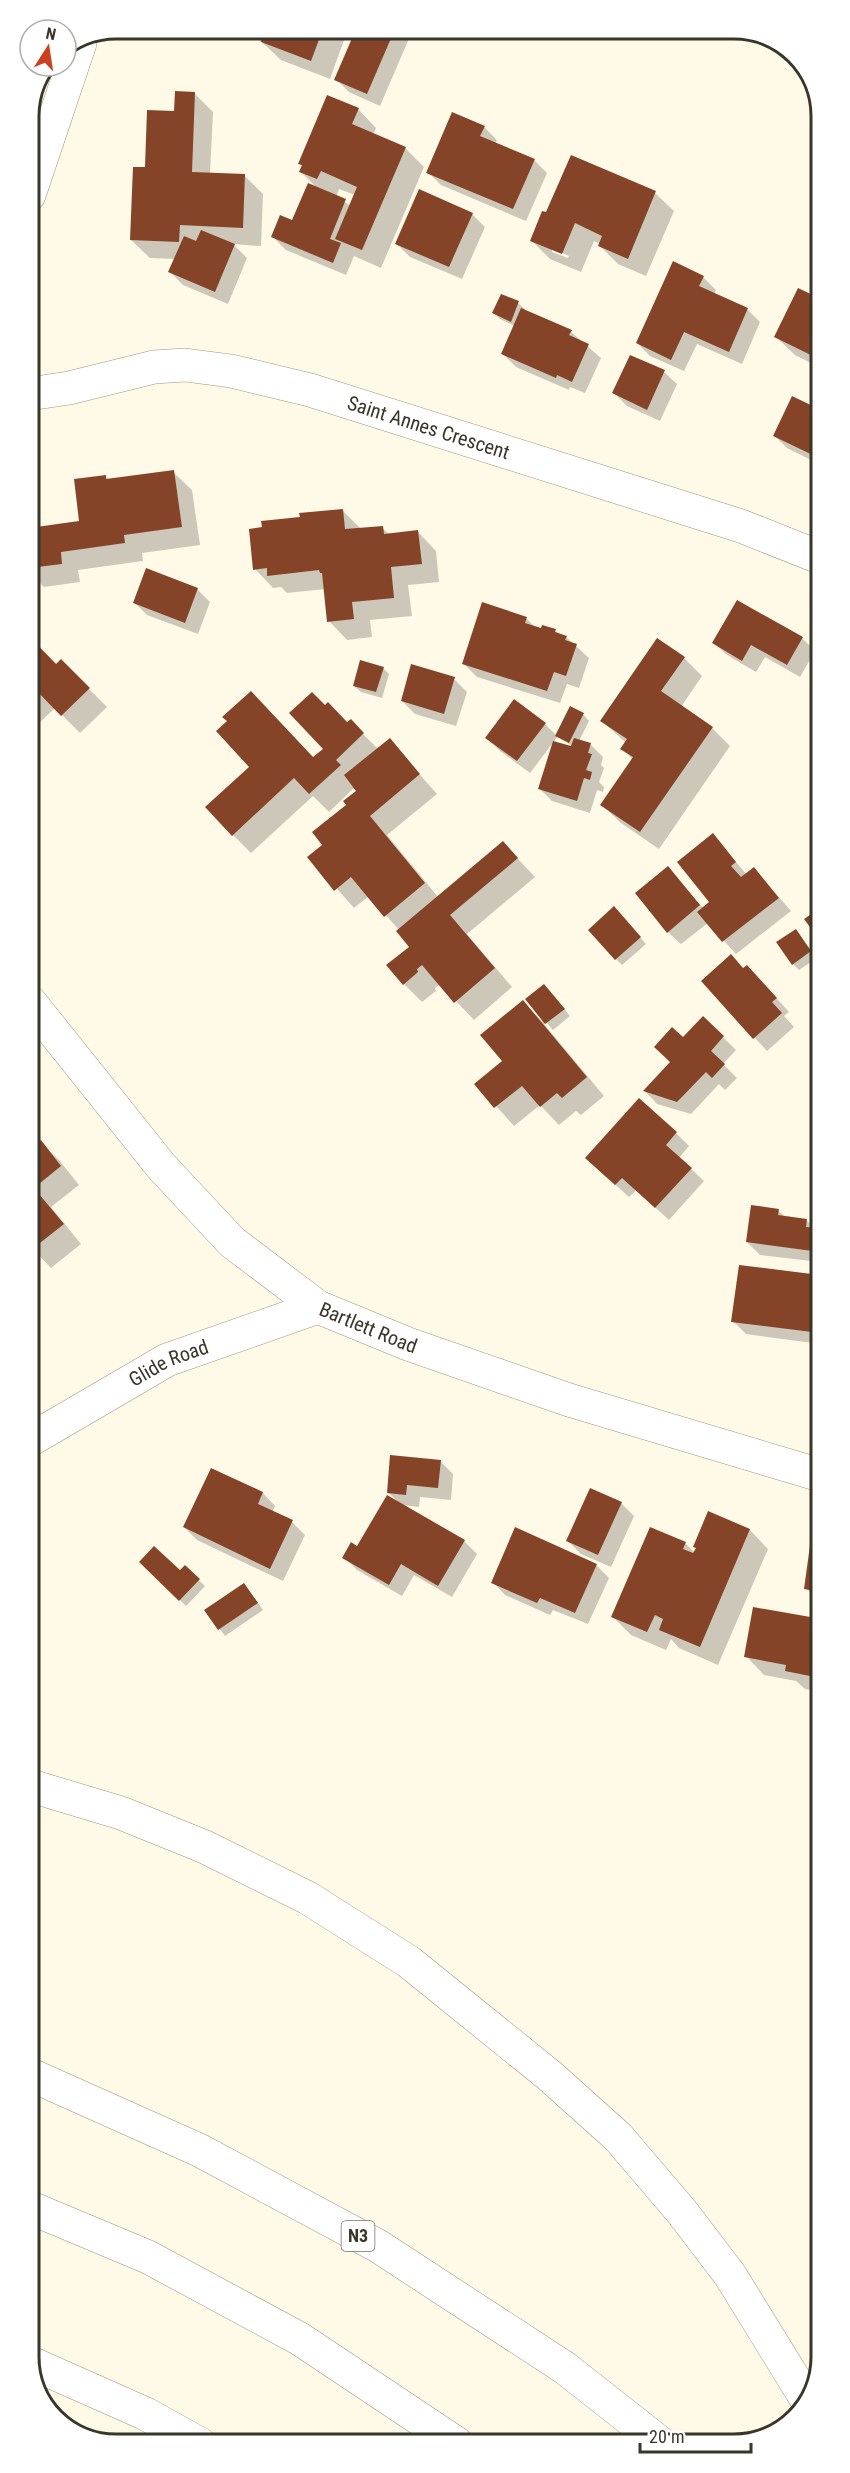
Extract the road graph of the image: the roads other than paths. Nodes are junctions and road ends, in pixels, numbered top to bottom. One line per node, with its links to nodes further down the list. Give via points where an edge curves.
1 (78, 50): 2 (main road)
2 (39, 165)
3 (39, 392): 4 (main road, Saint Annes Crescent, via 154,367 185,364 231,371 310,390 741,526)
4 (811, 554)
5 (39, 1013): 6 (main road, Bartlett Road, via 161,1166 232,1242)
6 (318, 1307): 7 (main road, Glide Road, via 167,1360); 8 (main road, Bartlett Road, via 408,1344 569,1400)
7 (39, 1435)
8 (811, 1472)
9 (39, 1788): 13 (main road, via 121,1814 205,1847 308,1898 409,1962 550,2076 618,2137 730,2275)
10 (39, 2079): 16 (main road, N3, via 199,2150 378,2246 565,2368)
11 (39, 2211): 15 (main road, via 148,2256 300,2339)
12 (40, 2367): 14 (main road)
13 (802, 2392)
14 (182, 2434)
15 (442, 2434)
16 (649, 2434)

